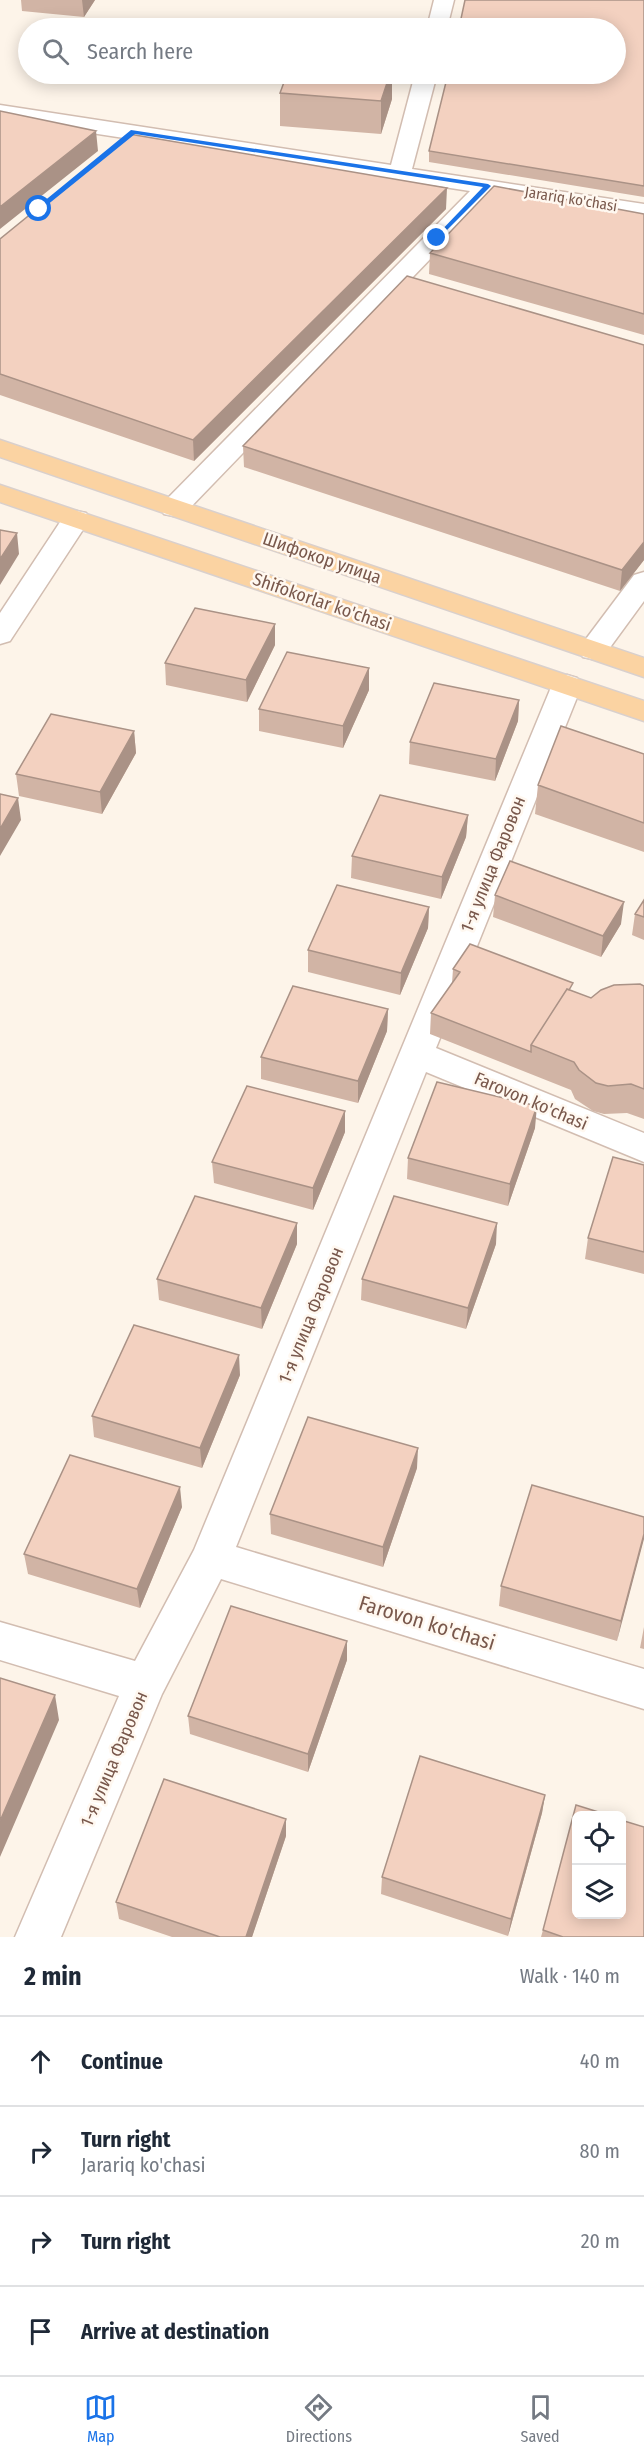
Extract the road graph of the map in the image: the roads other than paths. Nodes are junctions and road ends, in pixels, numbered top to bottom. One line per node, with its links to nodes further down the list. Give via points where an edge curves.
1 (444, 0): 2 (street)
2 (440, 18)
3 (423, 84): 7 (street)
4 (0, 112): 5 (street, Jarariq ko'chasi)
5 (133, 132): 6 (street); 7 (street, Jarariq ko'chasi)
6 (108, 153)
7 (400, 172): 8 (street, Jarariq ko'chasi)
8 (488, 186): 9 (street, Jarariq ko'chasi); 12 (street, via 413,278)
9 (644, 211)
10 (0, 448): 12 (main road, Шифокор улица)
11 (0, 493): 13 (main road, Shifokorlar ko'chasi)
12 (174, 508): 16 (main road, Шифокор улица)
13 (76, 519): 15 (street); 18 (main road, Shifokorlar ko'chasi)
14 (644, 581): 16 (street)
15 (0, 635)
16 (593, 650): 17 (main road, Шифокор улица)
17 (644, 668)
18 (567, 685): 19 (main road, Shifokorlar ko'chasi); 20 (street, 1-я улица Фаровон)
19 (644, 711)
20 (417, 1054): 21 (street, Farovon ko'chasi); 22 (street, 1-я улица Фаровон)
21 (644, 1148)
22 (211, 1558): 24 (street, 1-я улица Фаровон); 25 (street, Farovon ko'chasi)
23 (0, 1641): 24 (street)
24 (145, 1684): 26 (street, 1-я улица Фаровон)
25 (644, 1689)
26 (38, 1937)

